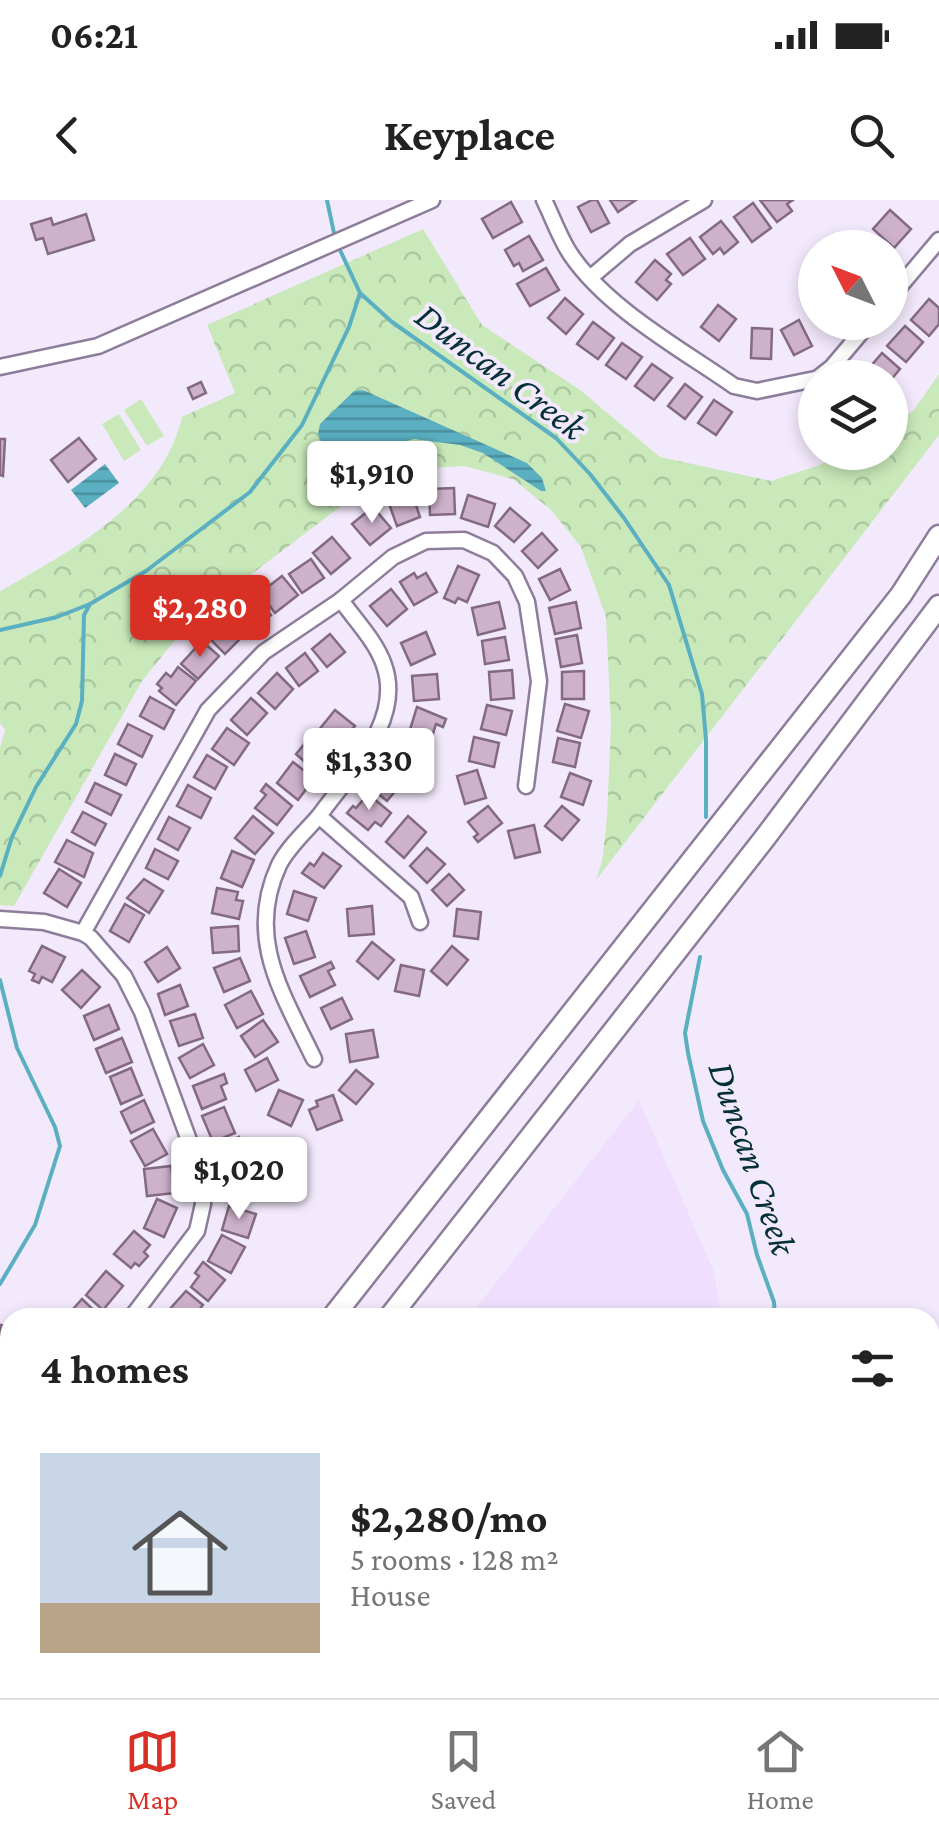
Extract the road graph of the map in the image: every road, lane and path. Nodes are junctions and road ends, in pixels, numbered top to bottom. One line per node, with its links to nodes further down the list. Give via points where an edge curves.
1 (432, 200): 9 (street, via 98,346)
2 (544, 200): 6 (street, via 570,254)
3 (704, 200): 6 (street, via 630,244)
4 (939, 240): 5 (street)
5 (908, 277)
6 (590, 278): 10 (street, via 734,386 757,391)
7 (854, 340): 8 (street)
8 (837, 360)
9 (0, 367)
10 (798, 382)
11 (939, 536): 21 (highway, via 900,595)
12 (341, 600): 14 (street, via 393,557 426,541 464,540 493,553 527,602 538,682); 15 (street, via 378,651 389,692 381,728); 18 (street, via 264,652 208,710)
13 (939, 606): 22 (highway)
14 (526, 786)
15 (319, 816): 17 (street, via 411,896); 19 (street, via 280,862 264,938)
16 (0, 919): 18 (street)
17 (420, 922)
18 (83, 933): 20 (street, via 124,976 142,1012 202,1173 204,1204 196,1231)
19 (314, 1059)
20 (138, 1308)
21 (340, 1308)
22 (397, 1308)

